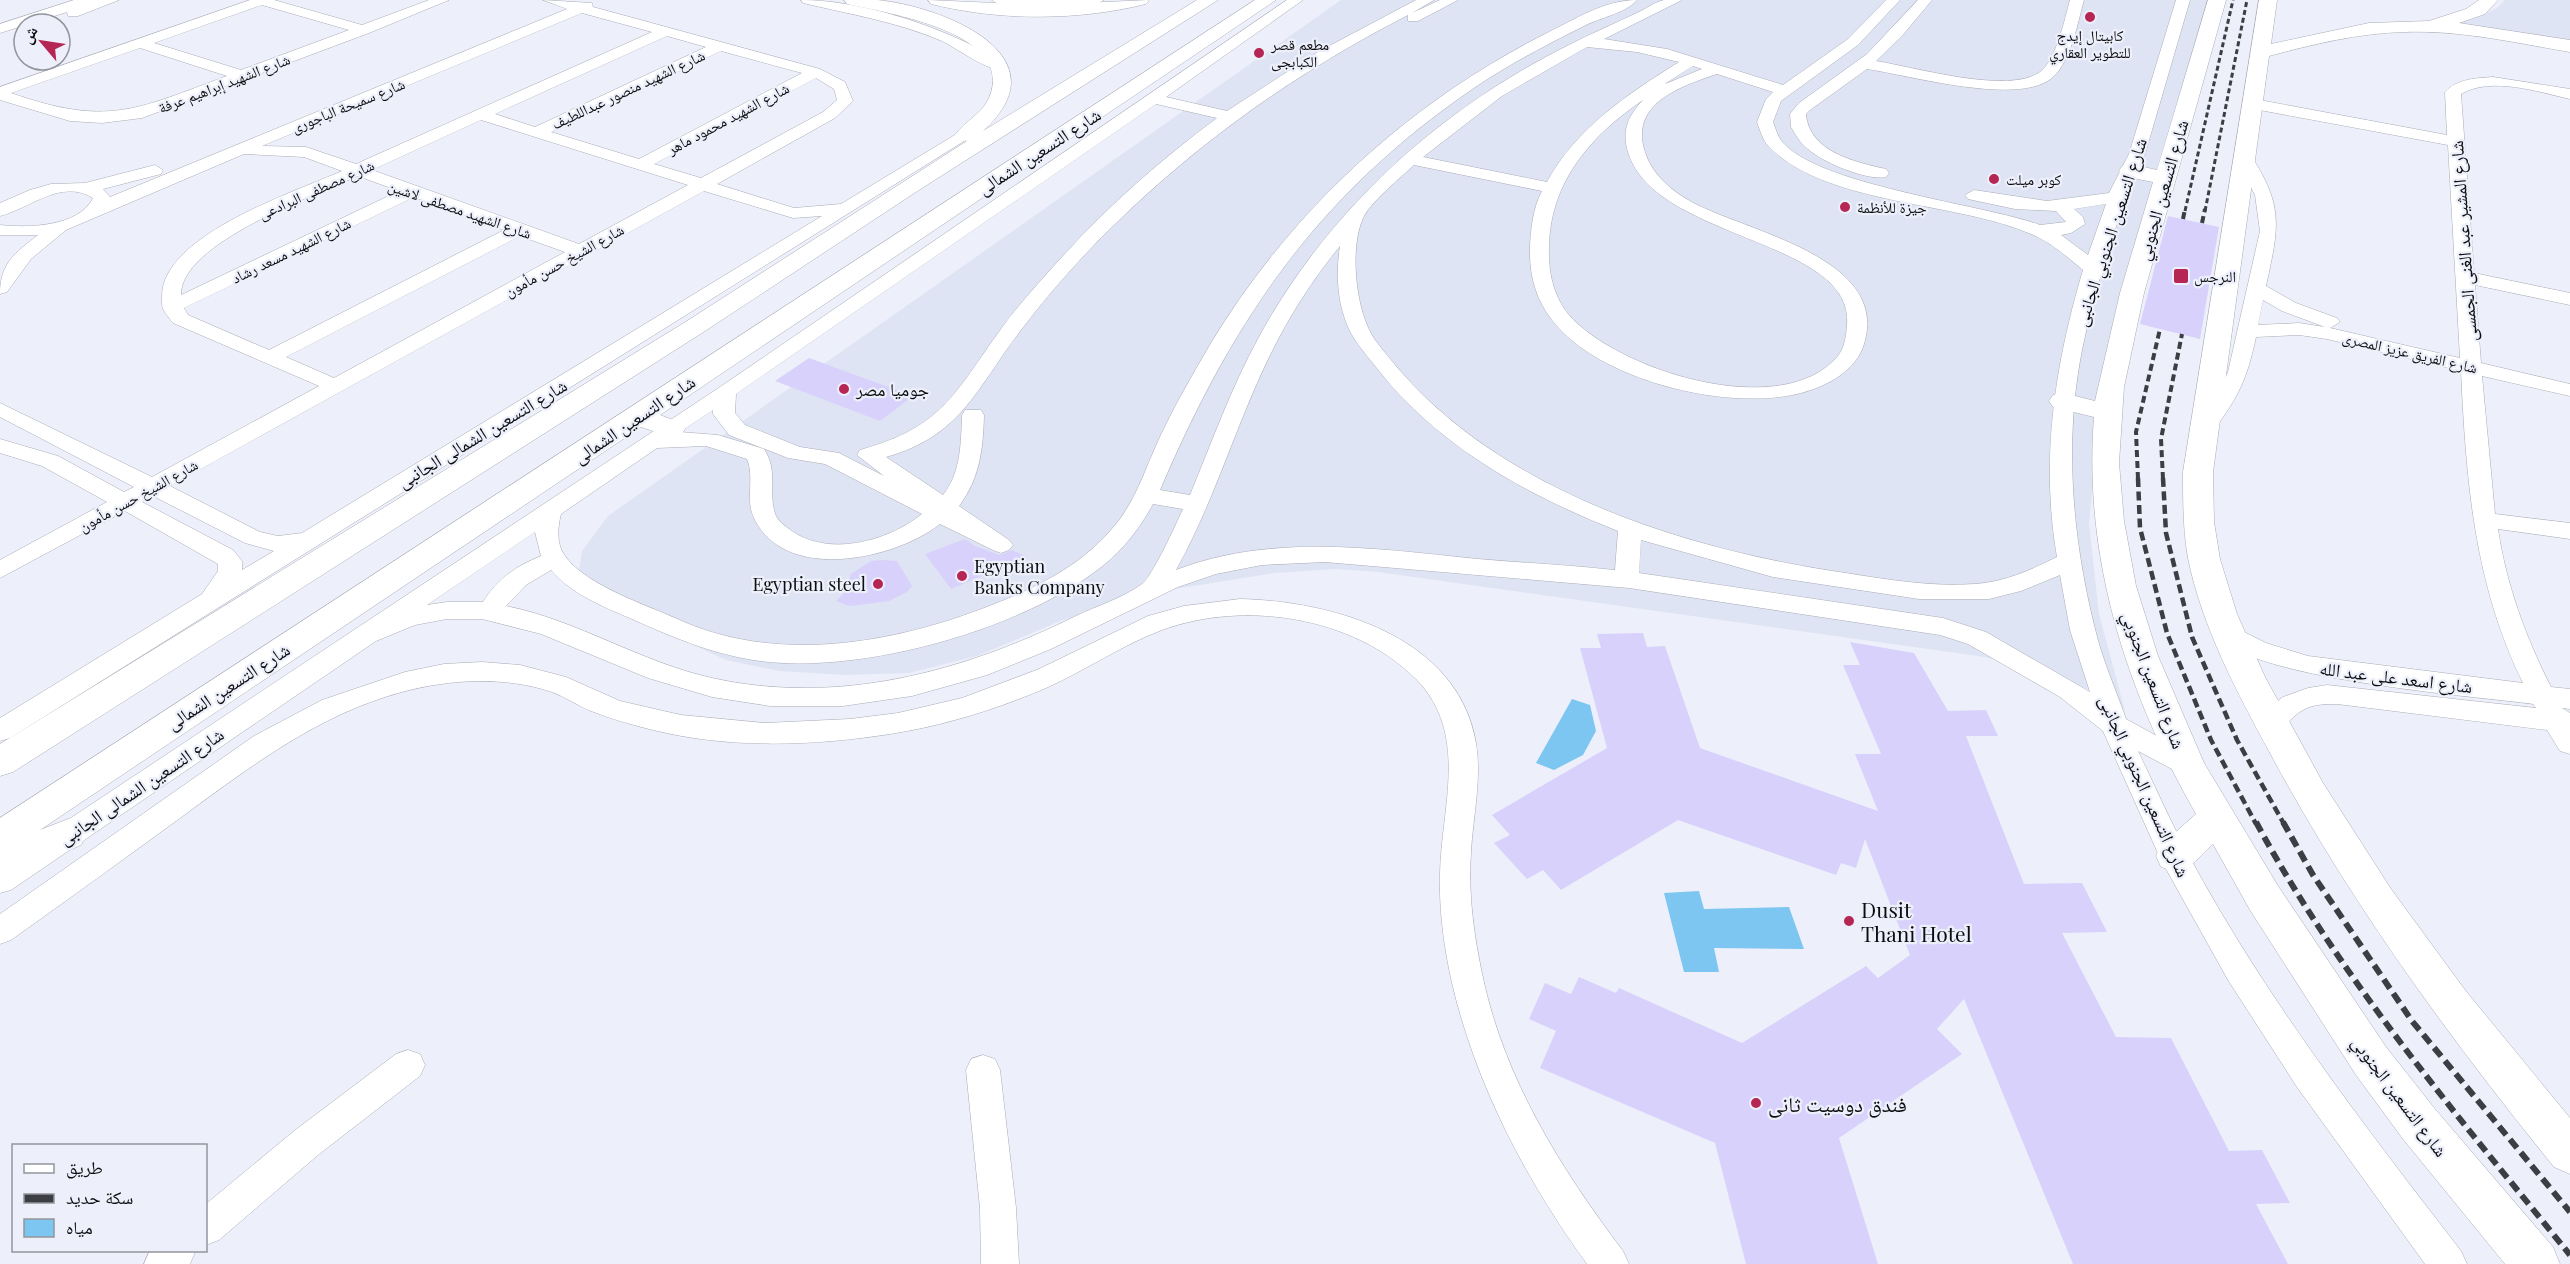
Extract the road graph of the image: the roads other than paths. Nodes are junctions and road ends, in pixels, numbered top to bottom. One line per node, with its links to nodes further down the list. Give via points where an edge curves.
1 (88, 0): 31 (street)
2 (112, 0): 28 (street)
3 (261, 0): 32 (street); 34 (street)
4 (442, 0): 32 (street, شارع الشهيد إبراهيم عرفة)
5 (602, 0): 25 (street, شارع سميحة الباجورى)
6 (808, 0): 41 (street, via 918,27)
7 (853, 0): 41 (main road, via 950,26 974,37)
8 (937, 0): 27 (main road, via 997,10)
9 (999, 0): 10 (street, via 1031,4)
10 (1097, 0)
11 (1140, 0): 27 (main road)
12 (1209, 0): 62 (main road)
13 (1296, 0): 26 (street, شارع التسعين الشمالى الجانبى)
14 (1426, 0): 56 (street, via 1304,66)
15 (1451, 0): 70 (street, via 1319,70)
16 (1630, 0): 53 (street, via 1499,64)
17 (1675, 0): 29 (street)
18 (1893, 0): 48 (street, via 1835,58)
19 (1925, 0): 40 (street)
20 (2077, 0): 40 (street, via 2062,46 2049,71 2036,80 2010,85 1977,84)
21 (2183, 0): 72 (street, شارع التسعين الجنوبي الجانبى)
22 (2217, 0): 74 (main road, شارع التسعين الجنوبي)
23 (2268, 0): 38 (main road)
24 (2489, 0): 30 (main road)
25 (570, 3): 33 (street, شارع الشيخ حسن مأمون); 59 (street, شارع سميحة الباجورى); 76 (street, شارع سميحة الباجورى, via 211,151)
26 (1266, 7): 51 (street, شارع التسعين الشمالى الجانبى); 64 (main road, شارع التسعين الشمالى)
27 (1064, 10): 41 (main road, via 1013,32)
28 (72, 13)
29 (1623, 25): 35 (street); 39 (street, via 1630,36)
30 (2444, 25): 37 (main road); 38 (main road, via 2332,35)
31 (0, 29)
32 (364, 30): 47 (street, شارع الشهيد إبراهيم عرفة)
33 (666, 32): 36 (street, شارع الشيخ حسن مأمون); 54 (street, شارع مصطفى البرادعى)
34 (140, 43): 47 (street); 49 (street)
35 (1584, 44): 39 (street, via 1621,45); 55 (street, via 1534,69)
36 (720, 46): 46 (street, شارع الشيخ حسن مأمون); 60 (street, شارع الشهيد منصور عبداللطيف)
37 (2570, 46)
38 (2261, 52): 52 (main road)
39 (1667, 55): 42 (street)
40 (1902, 57): 43 (street); 43 (street); 44 (street, via 1942,72 1984,78 2022,75)
41 (996, 59): 62 (main road, via 1004,85 996,106)
42 (1689, 62): 45 (street); 77 (street, via 1611,114 1571,158)
43 (1864, 64): 73 (street, via 1803,107 1797,122 1806,140 1831,157)
44 (2036, 65)
45 (1714, 70): 48 (street); 77 (street, via 1670,88 1642,108 1631,130 1635,152 1649,177 1674,199 1709,218 1786,246 1836,279 1853,304 1857,329 1854,346 1835,370 1788,390 1725,392 1675,381 1596,347 1555,312 1541,283 1539,223)
46 (815, 72): 69 (street, شارع الشهيد محمود ماهر); 75 (street, شارع الشيخ حسن مأمون, via 830,78 845,92 845,101 838,109)
47 (243, 76): 49 (street, شارع الشهيد إبراهيم عرفة, via 162,107 107,118 60,116)
48 (1785, 92): 92 (street, via 1767,108 1766,129 1772,140 1800,162 1858,186)
49 (0, 94)
50 (2570, 94): 63 (street, شارع المشير عبد الغنى الجمسى, via 2502,83 2465,85 2453,92)
51 (1152, 98): 56 (street); 64 (street, شارع التسعين الشمالى الجانبى)
52 (2254, 104): 61 (street); 68 (main road)
53 (1435, 107): 55 (street, via 1446,114); 57 (street)
54 (481, 115): 60 (street); 71 (street, شارع مصطفى البرادعى)
55 (1463, 116): 58 (street)
56 (1228, 117): 70 (street)
57 (1417, 121): 58 (street, via 1435,122); 125 (street, via 1345,184 1285,250 1254,292 1197,384)
58 (1447, 128): 67 (street)
59 (290, 129): 65 (street, via 293,141); 66 (street, شارع سميحة الباجورى)
60 (537, 132): 69 (street)
61 (2401, 132): 63 (street); 63 (street)
62 (973, 138): 83 (street, شارع التسعين الشمالى الجانبى); 104 (main road)
63 (2456, 141): 98 (street, شارع المشير عبد الغنى الجمسى)
64 (1070, 143): 93 (main road, شارع التسعين الشمالى); 95 (street, شارع التسعين الشمالى الجانبى)
65 (306, 152): 66 (street, شارع الشهيد مصطفى لاشين); 71 (street, شارع الشهيد مصطفى لاشين)
66 (230, 154): 85 (street, شارع سميحة الباجورى)
67 (1410, 159): 77 (street); 88 (street)
68 (2245, 160): 100 (street, via 2260,184 2270,219); 119 (main road)
69 (640, 165): 75 (street)
70 (1175, 168): 106 (street, via 1082,248)
71 (355, 171): 80 (street, شارع الشهيد مصطفى لاشين); 102 (street, شارع مصطفى البرادعى, via 206,243 180,268 171,293)
72 (2130, 171): 74 (main road); 82 (street, شارع التسعين الجنوبي الجانبى)
73 (1899, 178)
74 (2166, 178): 116 (main road, شارع التسعين الجنوبي, via 2119,342)
75 (702, 184): 87 (street); 96 (street, شارع الشيخ حسن مأمون)
76 (86, 188): 79 (street, شارع سميحة الباجورى); 85 (street, via 102,196)
77 (1551, 188)
78 (1953, 190): 84 (street, via 2015,203)
79 (48, 191): 81 (street); 86 (street)
80 (411, 192): 90 (street, شارع الشهيد مصطفى لاشين); 102 (street, شارع الشهيد مسعد رشاد)
81 (0, 193)
82 (2117, 199): 84 (street); 97 (street, شارع التسعين الجنوبي الجانبى)
83 (853, 206): 87 (street, via 828,212); 94 (street, شارع التسعين الشمالى الجانبى)
84 (2060, 206): 92 (street, via 2074,217 2076,224 2065,229)
85 (94, 210): 89 (street, شارع سميحة الباجورى)
86 (0, 211)
87 (793, 213): 94 (street, via 801,228)
88 (1356, 214): 127 (street, via 1311,270 1270,335); 130 (street, via 1347,241 1345,270 1354,319 1399,384 1486,456 1558,497)
89 (68, 223): 91 (street, via 29,232); 99 (street, via 35,244)
90 (519, 229): 96 (street, شارع الشهيد مصطفى لاشين); 107 (street)
91 (0, 230)
92 (2038, 230): 97 (street, via 2059,241)
93 (912, 234): 95 (main road); 103 (main road, شارع التسعين الشمالى)
94 (799, 239): 132 (street, شارع التسعين الشمالى الجانبى)
95 (940, 243): 113 (street, شارع التسعين الشمالى الجانبى)
96 (580, 251): 111 (street, شارع الشيخ حسن مأمون)
97 (2095, 271): 114 (street, شارع التسعين الجنوبي الجانبى, via 2073,344)
98 (2465, 277): 101 (street); 108 (street, شارع المشير عبد الغنى الجمسى)
99 (0, 288)
100 (2258, 289): 105 (street); 108 (street, شارع الفريق عزيز المصرى, via 2312,317)
101 (2570, 299)
102 (171, 307): 107 (street, via 180,319)
103 (799, 308): 104 (main road, via 707,351 686,345 685,339); 118 (main road, شارع التسعين الشمالى)
104 (696, 326): 109 (main road)
105 (2248, 331): 108 (street, شارع الفريق عزيز المصرى, via 2312,330); 119 (street, via 2233,385)
106 (1020, 332): 117 (street); 120 (street, via 945,420 914,440 867,455 1001,545 831,458)
107 (270, 357): 111 (street)
108 (2471, 360): 110 (street, شارع الفريق عزيز المصرى); 112 (street, شارع الفريق عزيز المصرى); 129 (street, شارع المشير عبد الغنى الجمسى)
109 (621, 374): 118 (main road, via 664,364 676,368 679,375); 150 (main road)
110 (2570, 377)
111 (336, 386): 124 (street, شارع الشيخ حسن مأمون)
112 (2570, 390)
113 (727, 391): 120 (street, via 724,414); 121 (street, شارع التسعين الشمالى الجانبى)
114 (2063, 401): 116 (main road); 134 (street, شارع التسعين الجنوبي الجانبى, via 2059,495)
115 (0, 409): 124 (street)
116 (2106, 412): 151 (main road, شارع التسعين الجنوبي, via 2109,521 2120,586 2141,656)
117 (974, 415): 123 (street, via 934,447 868,469 806,471); 123 (street, via 970,460 964,481 950,502 932,520 908,535 862,549 814,549 779,534 762,513 759,496 763,474)
118 (639, 416): 121 (main road); 154 (main road, شارع التسعين الشمالى)
119 (2205, 426): 143 (main road, via 2198,472 2198,507 2206,569)
120 (730, 435): 121 (street); 123 (street)
121 (660, 436): 128 (street, شارع التسعين الشمالى الجانبى)
122 (0, 446): 126 (street, via 50,461)
123 (756, 454)
124 (152, 488): 126 (street, شارع الشيخ حسن مأمون); 132 (street, via 266,543)
125 (1146, 495): 127 (street); 133 (street, via 1130,523 1106,551 1033,598 974,623 916,641 852,652 789,653 729,646 688,633 577,580)
126 (125, 502): 135 (street, شارع الشيخ حسن مأمون); 139 (street, via 230,561 230,572)
127 (1197, 504): 137 (street)
128 (550, 510): 133 (street, via 547,542); 142 (street, شارع التسعين الشمالى الجانبى)
129 (2484, 520): 131 (street); 144 (street, شارع المشير عبد الغنى الجمسى, via 2503,602)
130 (1630, 530): 136 (street); 138 (street, via 1754,566)
131 (2570, 531)
132 (307, 541): 139 (street, شارع التسعين الشمالى الجانبى)
133 (555, 559): 140 (street, via 512,581)
134 (2067, 562): 138 (street, via 2010,587); 147 (street, شارع التسعين الجنوبي الجانبى, via 2083,636)
135 (0, 570)
136 (1626, 579): 137 (street, via 1313,554 1230,562); 141 (street)
137 (1154, 586): 140 (street, via 1024,652 973,671 919,686 806,698 752,695 702,686 657,672 525,618)
138 (1931, 592): 141 (street, via 1942,608 1942,615)
139 (204, 604): 148 (street, شارع التسعين الشمالى الجانبى)
140 (490, 612): 142 (street, via 458,608 425,611)
141 (1926, 624): 147 (street, via 1977,638 2069,690)
142 (371, 633): 153 (street, شارع التسعين الشمالى الجانبى)
143 (2228, 633): 144 (street, شارع اسعد على عبد الله, via 2257,649 2307,665); 146 (main road)
144 (2541, 696): 145 (street, شارع اسعد على عبد الله)
145 (2565, 714): 146 (street, شارع اسعد على عبد الله, via 2337,694 2300,698); 149 (street)
146 (2272, 723): 161 (main road, via 2346,854 2397,933 2502,1071)
147 (2114, 725): 151 (street); 155 (street, شارع التسعين الجنوبي الجانبى)
148 (0, 731)
149 (2570, 744)
150 (0, 762)
151 (2187, 766): 152 (main road, شارع التسعين الجنوبي)
152 (2217, 819): 155 (main road); 168 (main road, شارع التسعين الجنوبي, via 2270,908 2371,1061)
153 (68, 834): 156 (main road); 157 (street, شارع التسعين الشمالى الجانبى)
154 (0, 837)
155 (2175, 856): 167 (street, شارع التسعين الجنوبي الجانبى, via 2271,1017)
156 (0, 865)
157 (0, 881)
158 (0, 931): 166 (street, via 264,743 337,704 385,687 455,674 520,675 658,721 762,732 850,729 882,726 982,701 1043,679 1170,618 1210,610 1293,610 1333,619 1395,649 1432,679 1453,708 1464,742 1465,777 1455,892 1468,981 1482,1029 1523,1133 1552,1186)
159 (408, 1065): 162 (street)
160 (983, 1070): 165 (street)
161 (2570, 1152)
162 (207, 1226)
163 (177, 1252): 164 (street)
164 (163, 1264)
165 (1000, 1264)
166 (1610, 1264)
167 (2448, 1264)
168 (2536, 1264)

